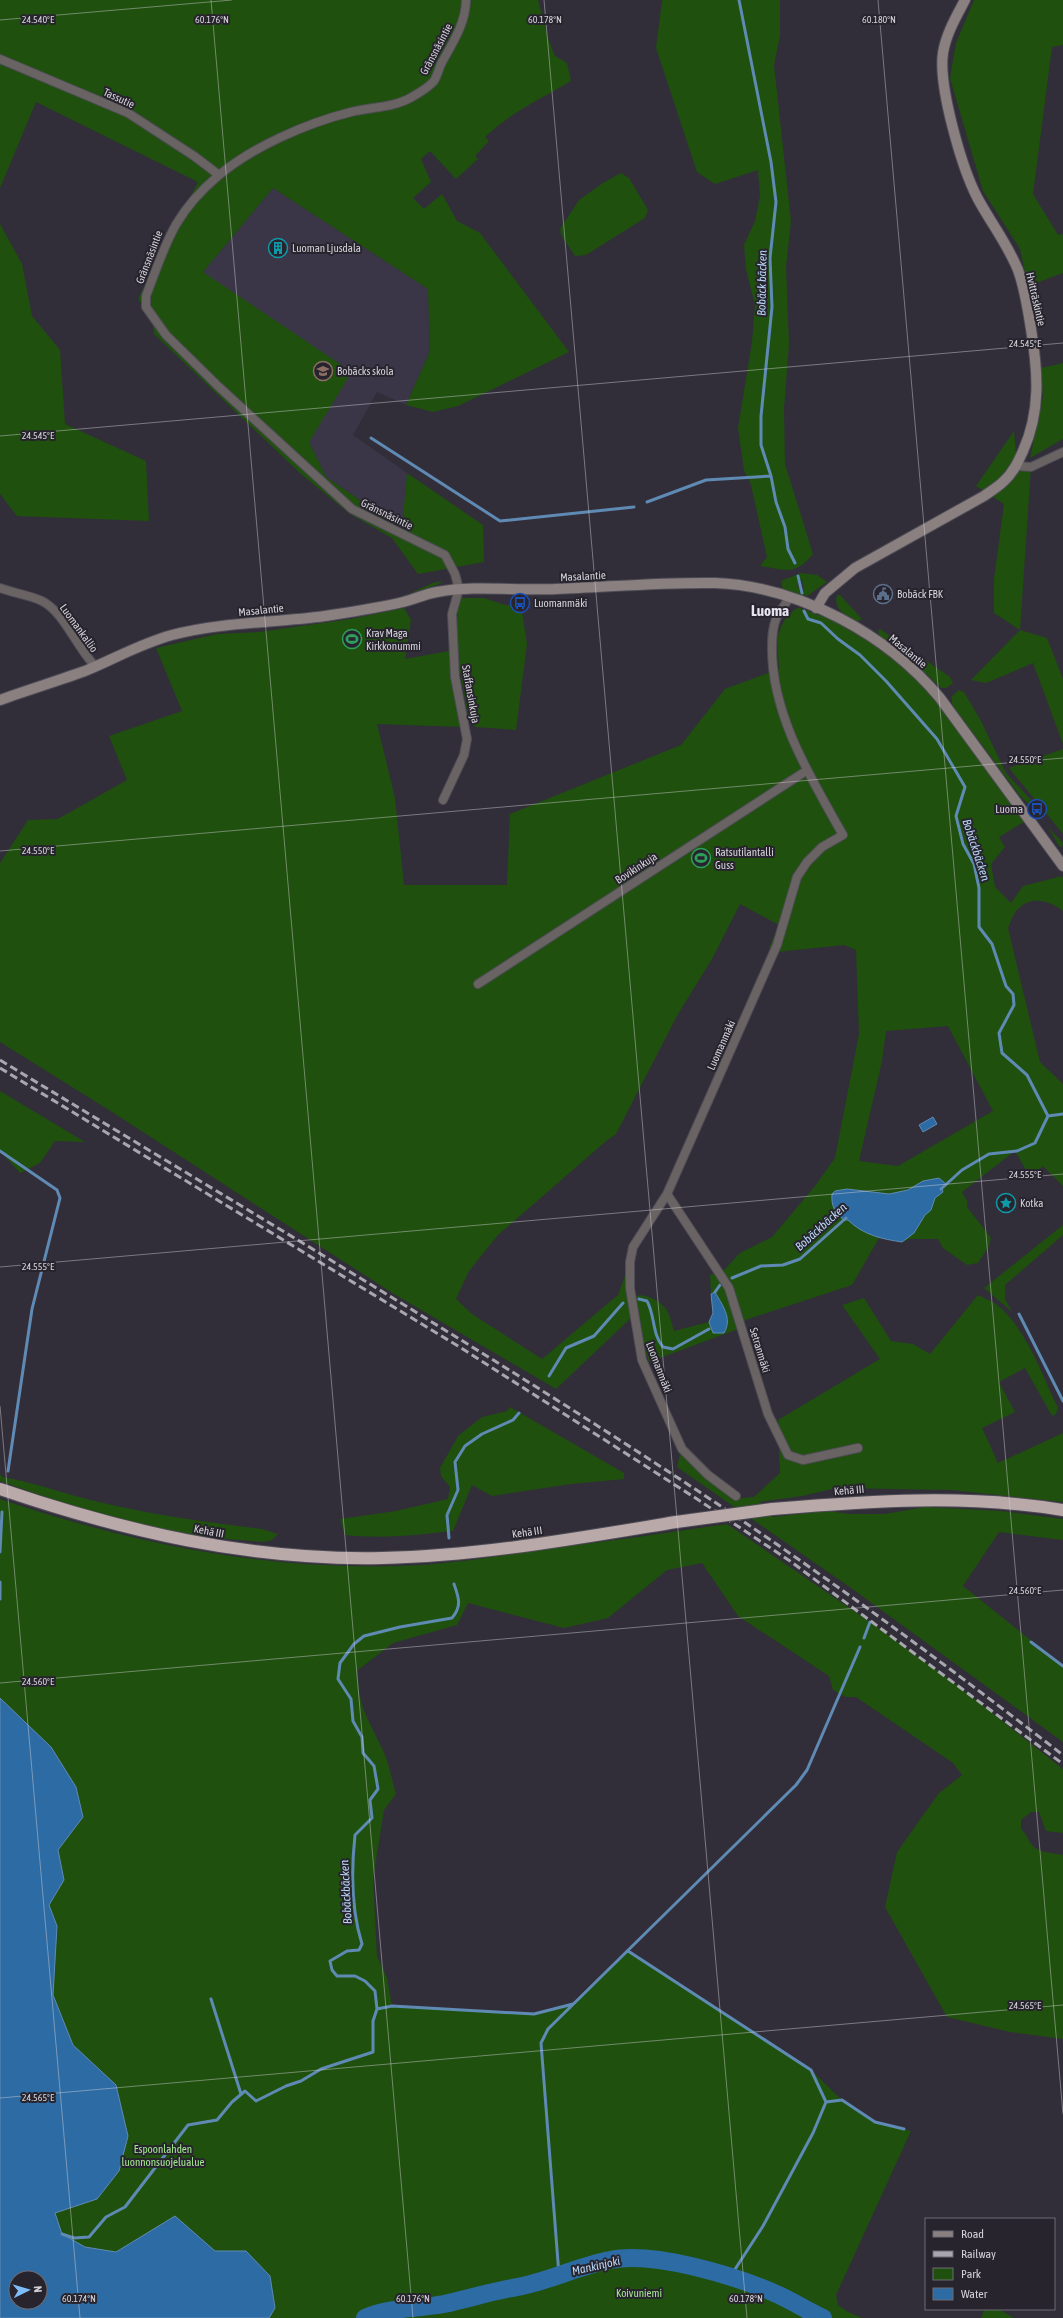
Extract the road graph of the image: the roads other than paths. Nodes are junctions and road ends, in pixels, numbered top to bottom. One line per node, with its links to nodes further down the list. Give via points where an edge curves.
1 (466, 0): 4 (street, Gränsnäsintie, via 464,17 453,44 434,81 423,89 397,103 350,112 296,131 244,157)
2 (965, 0): 6 (street, Hvitträskintie, via 949,32 943,54 946,101 977,198 1018,270 1025,293 1037,362 1036,411 1031,433)
3 (0, 58): 4 (street, Tassutie, via 128,113)
4 (219, 175): 8 (street, Gränsnäsintie, via 196,196 173,227 146,296 146,307 166,335 205,374 352,509 445,555 455,574)
5 (1063, 452): 6 (street, via 1031,467)
6 (1017, 466): 10 (street, Hvitträskintie, via 1004,481 984,496 855,568 825,593)
7 (0, 588): 11 (street, Luomankallio, via 42,601 54,610 86,658)
8 (459, 589): 9 (street, Masalantie, via 524,591 717,583 752,588); 11 (street, Masalantie, via 324,616 192,630 168,636); 14 (street, Staffansinkuja, via 452,614 455,677 467,739 464,755)
9 (789, 598): 10 (street, Masalantie); 13 (street, Luomanmäki, via 776,619 772,632 772,668 776,695)
10 (816, 608): 15 (street, Masalantie, via 859,629 890,649 920,676 940,698)
11 (95, 666): 12 (street, Masalantie)
12 (0, 700)
13 (806, 771): 16 (street, Bovikinkuja); 17 (street, Luomanmäki, via 843,835 822,847 797,877 777,945)
14 (443, 800)
15 (1063, 866)
16 (478, 984)
17 (667, 1194): 18 (street, Setranmäki, via 729,1288 768,1414 788,1455 803,1460); 20 (street, Luomanmäki, via 633,1247 630,1262 630,1288 642,1360 682,1449 708,1475)
18 (858, 1448)
19 (0, 1489): 21 (highway, Kehä III, bridge, via 63,1511 134,1530 227,1548 314,1557 428,1556 505,1548 772,1509 873,1501 947,1499)
20 (736, 1496)
21 (1063, 1510)

